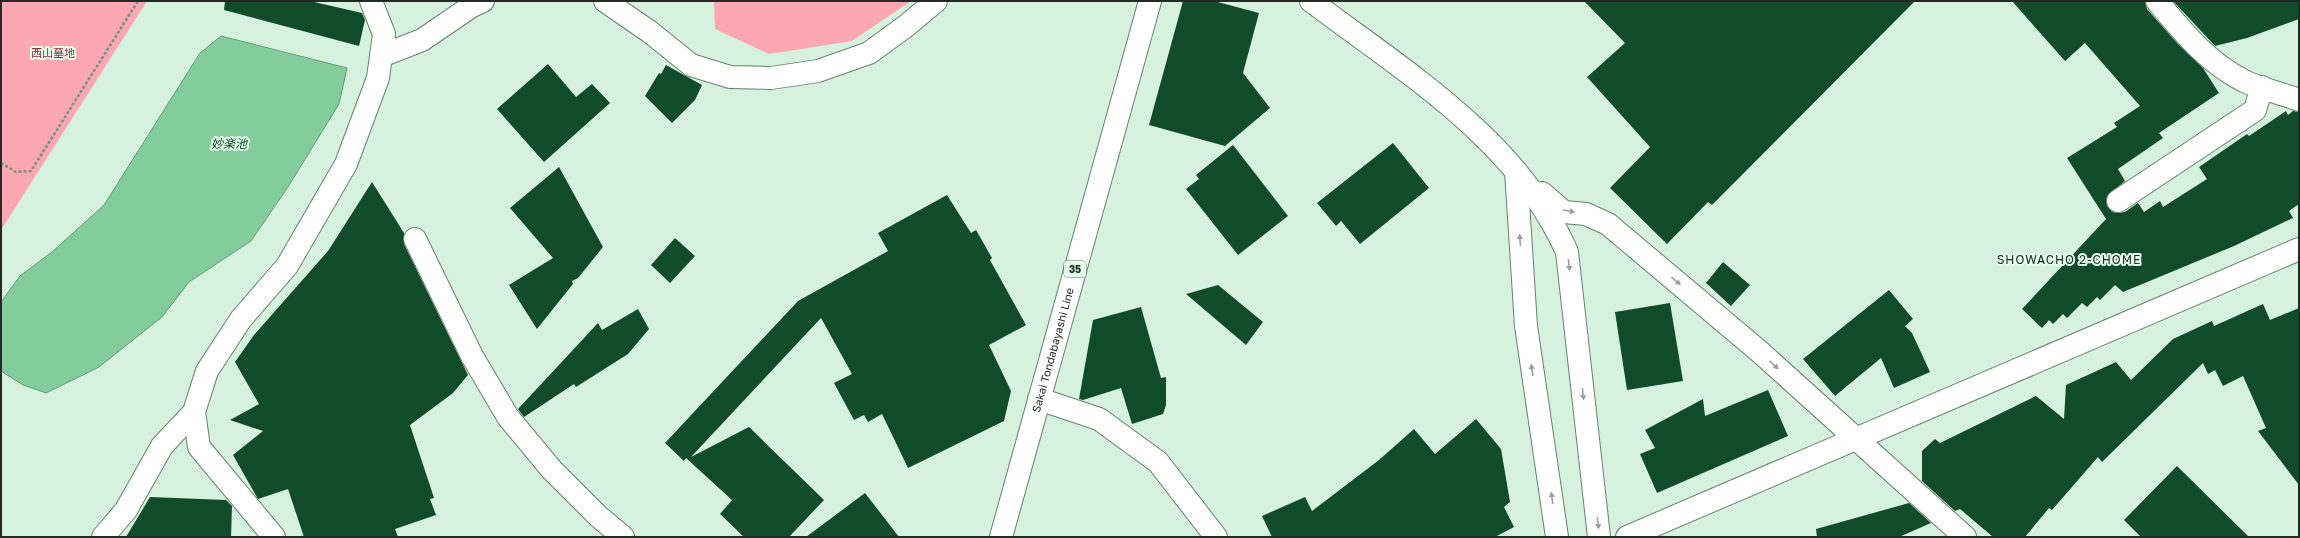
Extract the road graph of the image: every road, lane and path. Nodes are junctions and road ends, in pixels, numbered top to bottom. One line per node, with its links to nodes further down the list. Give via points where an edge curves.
1 (138, 1): 12 (path, via 31,171 16,172)
2 (371, 1): 9 (street, via 384,34)
3 (483, 1): 9 (street, via 422,40)
4 (605, 1): 5 (street, via 691,65 730,77 771,78 818,71 869,53)
5 (936, 1)
6 (1150, 1): 17 (street, Sakai Tondabayashi Line / 35)
7 (1311, 1): 13 (street, via 1448,105 1498,150)
8 (2157, 1): 10 (street, via 2190,40 2215,63 2245,81)
9 (381, 56): 18 (street, via 378,78 346,164 287,266 241,319 207,371)
10 (2262, 87): 11 (street); 14 (street, via 2255,110)
11 (2299, 100)
12 (1, 163)
13 (1516, 171): 19 (street, one-way to 19, via 1564,212 1586,214 1608,224 1760,352); 25 (street, one-way to 13, via 1526,326); 26 (street, one-way to 26, via 1555,223 1567,252)
14 (2118, 201)
15 (415, 239): 22 (street, via 472,356 508,418 552,470)
16 (2299, 250): 19 (street)
17 (1039, 399): 23 (street, Sakai Tondabayashi Line / 35); 24 (street, via 1099,419 1158,462)
18 (194, 412): 20 (street, via 162,446 126,510); 21 (street, via 199,447)
19 (1855, 439): 27 (street); 28 (street)
20 (102, 537)
21 (274, 537)
22 (623, 537)
23 (1001, 537)
24 (1216, 537)
25 (1557, 537)
26 (1600, 537)
27 (1627, 537)
28 (1965, 537)

